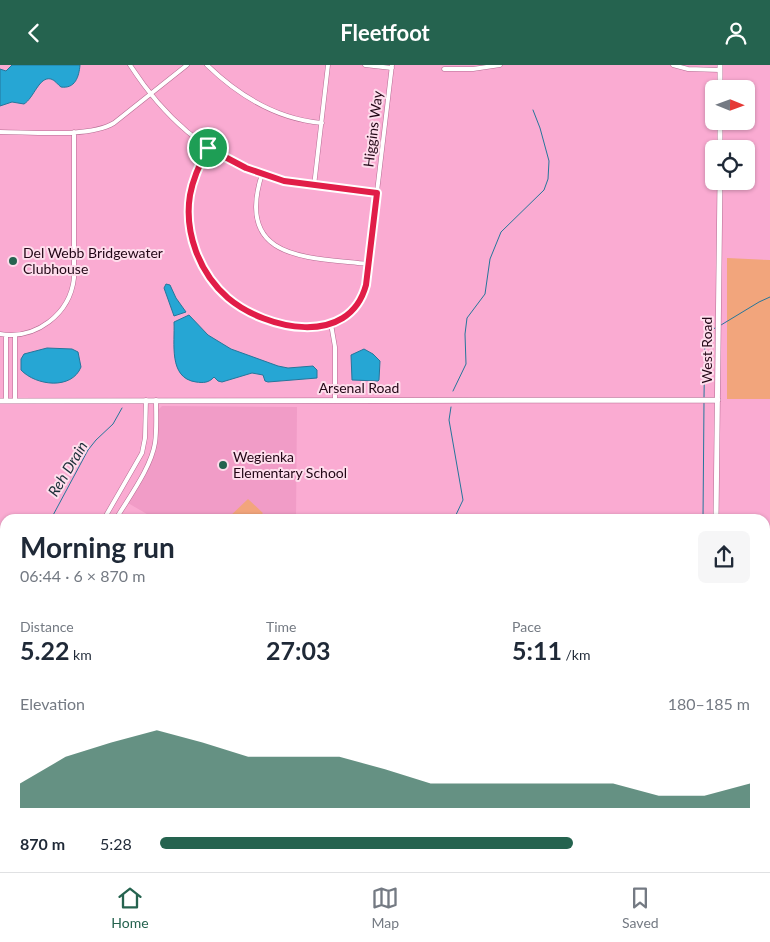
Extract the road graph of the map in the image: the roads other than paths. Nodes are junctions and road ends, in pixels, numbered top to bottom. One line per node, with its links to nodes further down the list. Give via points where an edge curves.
1 (130, 65): 12 (street)
2 (187, 65): 12 (street)
3 (207, 65): 13 (street, via 236,91 262,106 291,117)
4 (328, 65): 13 (street)
5 (366, 65): 9 (street)
6 (500, 65): 8 (street)
7 (673, 65): 10 (street, via 688,69)
8 (488, 66): 11 (street)
9 (392, 67): 20 (street, Higgins Way)
10 (720, 68)
11 (444, 69)
12 (150, 95): 15 (street, via 108,127); 16 (street, via 177,124)
13 (322, 123): 18 (street)
14 (0, 132): 15 (street)
15 (74, 132): 25 (street, via 72,289 62,310 51,321 35,331)
16 (208, 148): 17 (street); 22 (street, Higgins Way, via 193,182 189,217 196,251 211,279 237,305 266,320 291,326)
17 (262, 174): 18 (street); 21 (street, via 255,210 260,227 271,243 296,255)
18 (314, 186): 20 (street)
19 (720, 190): 29 (street, West Road)
20 (377, 193): 21 (street, Higgins Way)
21 (368, 264): 22 (street, Higgins Way, via 366,285 359,301 349,314)
22 (331, 324): 28 (street, via 335,347)
23 (0, 334): 24 (street)
24 (6, 335): 25 (street); 30 (street)
25 (15, 335): 31 (street)
26 (146, 400): 27 (street, Arsenal Road); 31 (street, Arsenal Road); 32 (street, via 142,453)
27 (156, 400): 28 (street, Arsenal Road); 34 (street, via 153,452)
28 (335, 400): 29 (street, Arsenal Road)
29 (718, 400): 35 (street, West Road)
30 (3, 401): 31 (street, Arsenal Road)
31 (15, 401)
32 (108, 512): 33 (street)
33 (111, 514)
34 (118, 514)
35 (716, 514)

